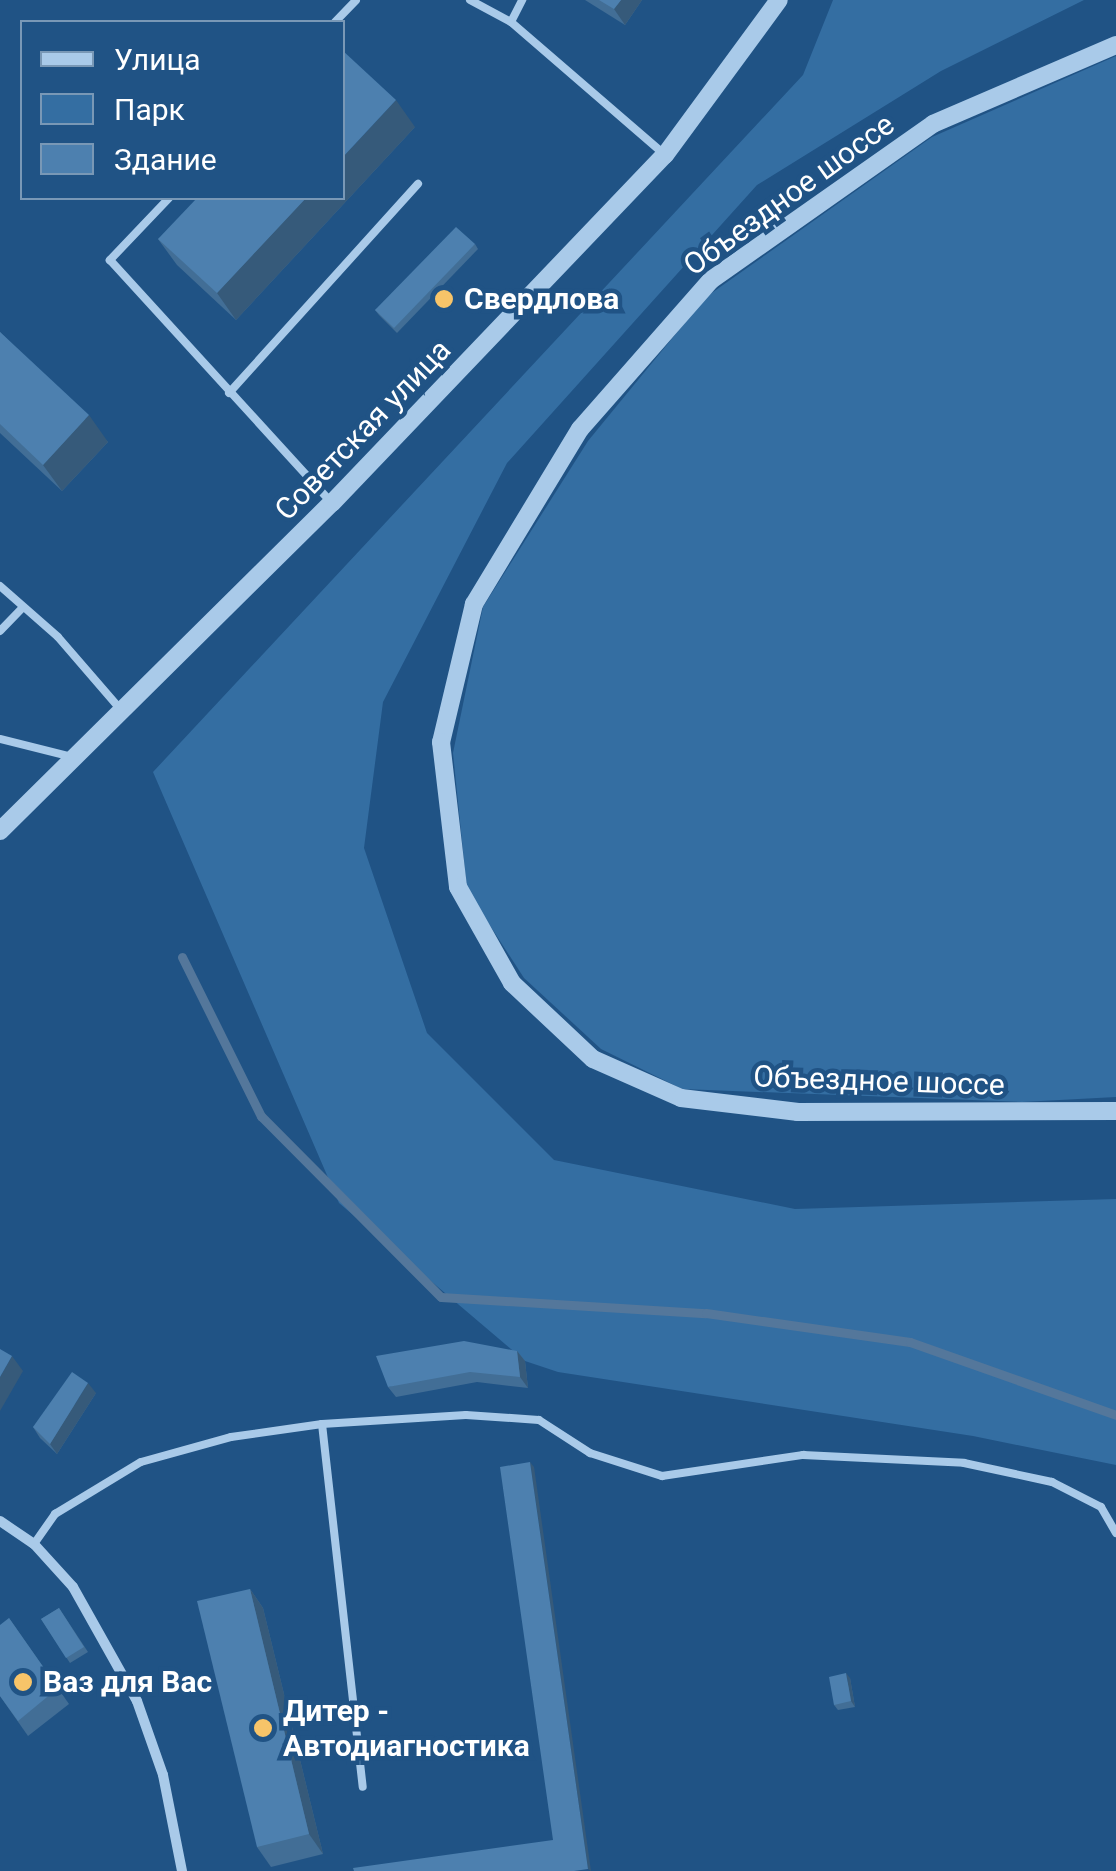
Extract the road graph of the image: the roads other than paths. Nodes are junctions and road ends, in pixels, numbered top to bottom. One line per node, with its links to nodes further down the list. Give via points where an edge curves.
1 (356, 0): 5 (lane)
2 (470, 0): 6 (lane)
3 (522, 0): 6 (lane)
4 (779, 0): 8 (street, Советская улица)
5 (337, 20)
6 (511, 22): 8 (lane)
7 (1116, 45): 20 (street, Объездное шоссе, via 933,124 711,280 580,429 474,604 441,742 458,887 512,983 592,1059 681,1098 798,1112)
8 (666, 156): 12 (street, Советская улица)
9 (418, 184): 11 (lane)
10 (167, 200): 11 (lane, via 110,260)
11 (230, 393): 12 (lane)
12 (332, 503): 16 (street, Советская улица)
13 (0, 586): 14 (lane)
14 (22, 608): 15 (lane); 16 (lane, via 58,637)
15 (0, 630)
16 (124, 714): 18 (street, Советская улица)
17 (0, 739): 18 (lane)
18 (77, 758): 19 (street, Советская улица)
19 (0, 832)
20 (1116, 1111)
21 (322, 1424): 23 (lane, via 466,1415 539,1420 590,1453 662,1476 803,1455 964,1463 1052,1482 1101,1507); 24 (lane, via 231,1437 141,1462 55,1514); 25 (lane)
22 (0, 1521): 24 (street)
23 (1116, 1532)
24 (34, 1544): 26 (street, via 73,1587 137,1702 163,1775)
25 (363, 1787)
26 (180, 1870)

